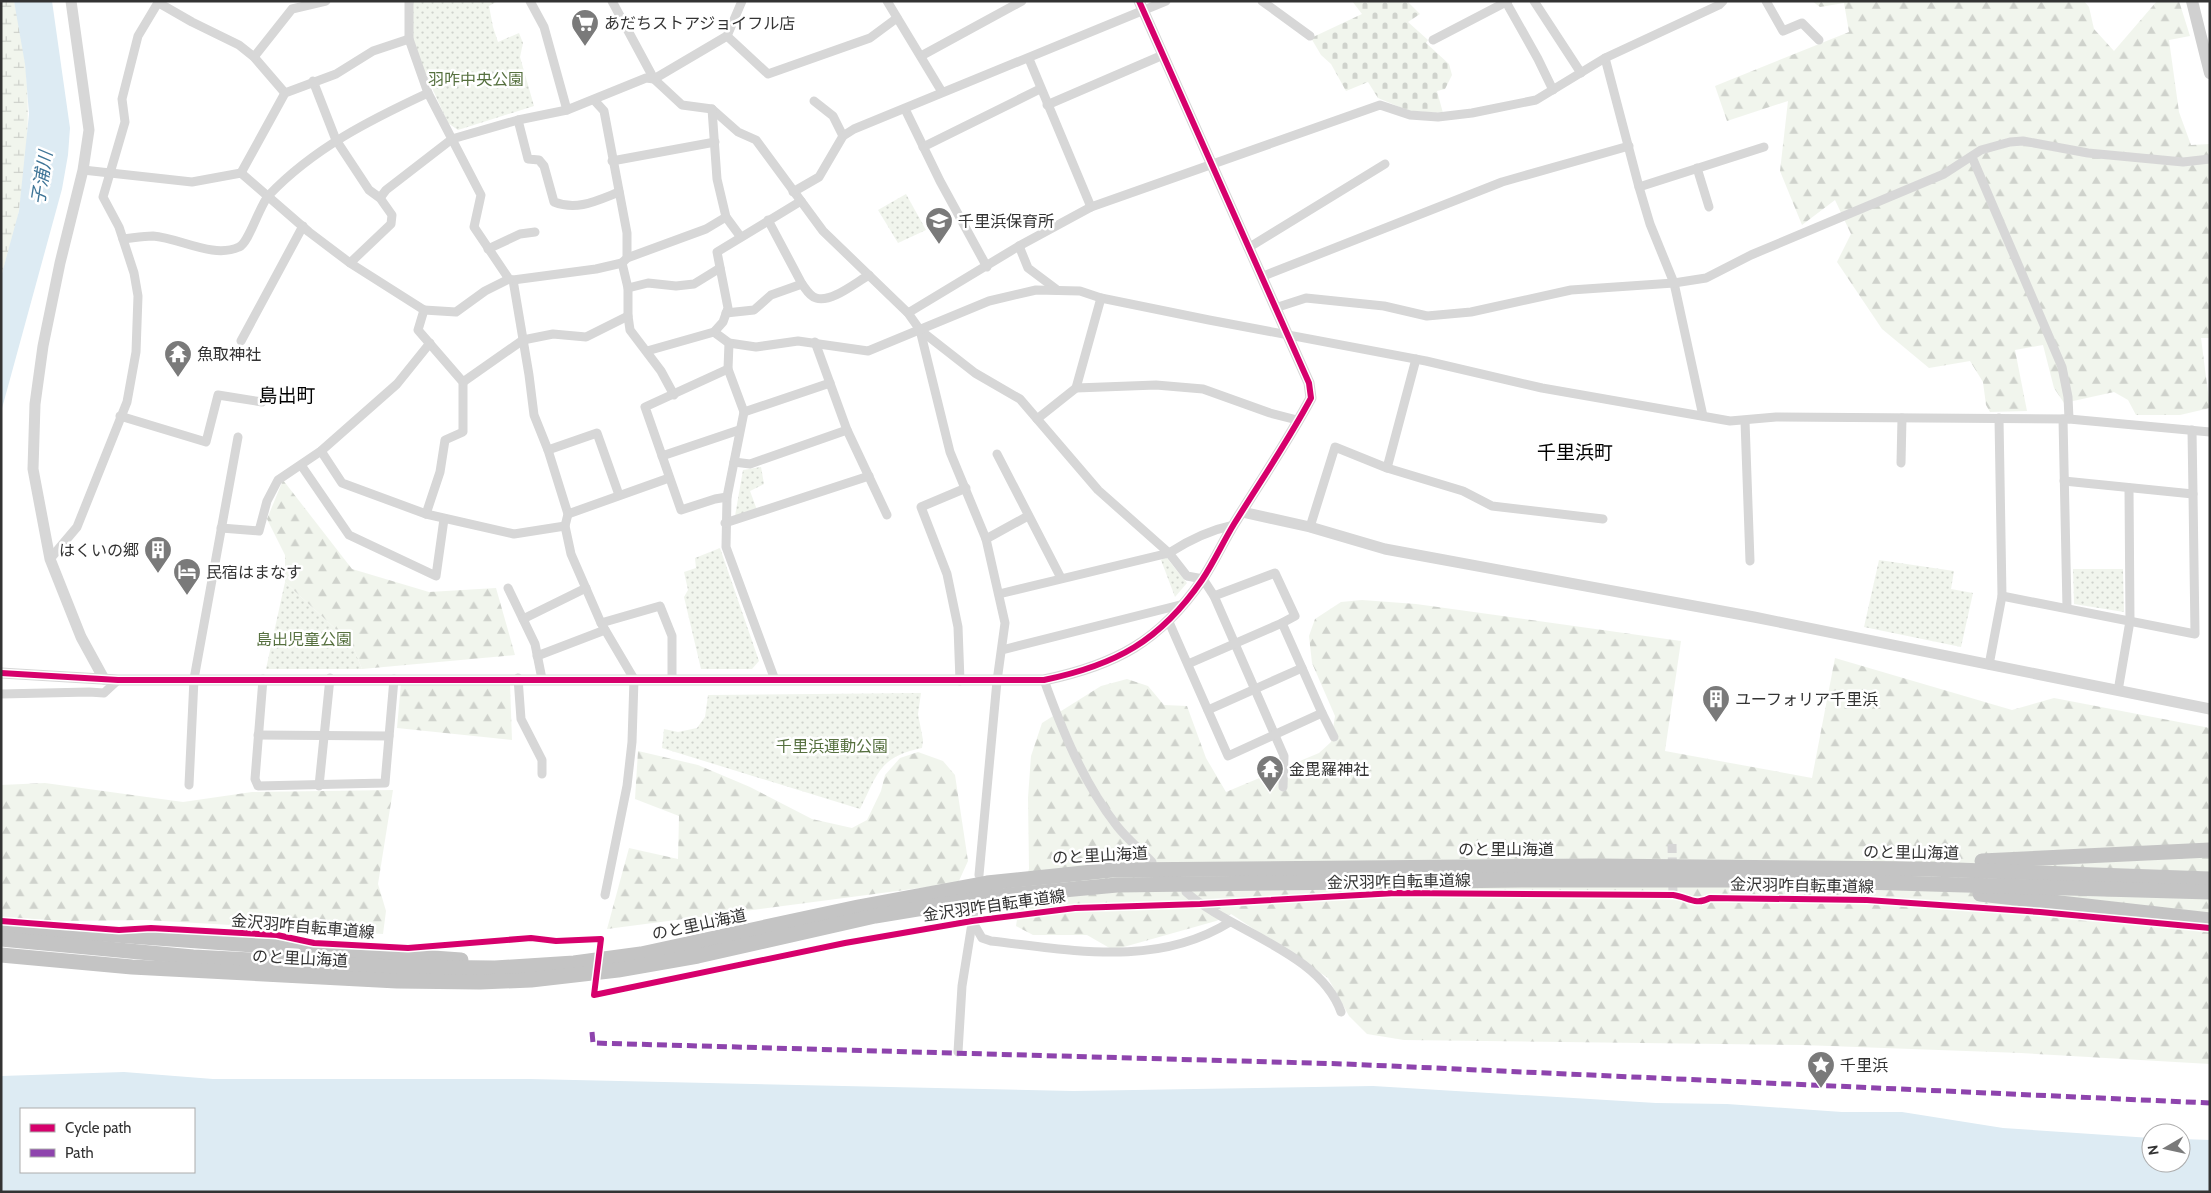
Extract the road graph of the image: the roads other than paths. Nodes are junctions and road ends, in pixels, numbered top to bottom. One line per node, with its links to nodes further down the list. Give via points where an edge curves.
1 (71, 1): 58 (street, via 89,130)
2 (326, 1): 25 (street, via 292,9)
3 (409, 1): 21 (street)
4 (530, 1): 43 (street, via 544,27)
5 (612, 1): 31 (street)
6 (742, 1): 19 (street)
7 (887, 1): 18 (street)
8 (1022, 1): 26 (street)
9 (1166, 1): 17 (street)
10 (1262, 1): 20 (street)
11 (1534, 1): 29 (street)
12 (1723, 1): 27 (street)
13 (1766, 1): 23 (street, via 1783,31 1802,23)
14 (2192, 1): 30 (main road)
15 (159, 2): 25 (street); 59 (street, via 138,36 122,99 124,122)
16 (1507, 2): 22 (street); 34 (street)
17 (1141, 6): 24 (street); 28 (street)
18 (897, 18): 19 (street, via 870,38 768,74); 26 (street)
19 (727, 36): 31 (street)
20 (1310, 36)
21 (409, 39): 32 (street, via 373,51 336,74); 37 (street)
22 (1433, 40)
23 (1819, 40)
24 (1163, 55): 40 (street); 55 (street)
25 (254, 56): 36 (street)
26 (922, 56): 35 (street)
27 (1606, 58): 29 (street); 49 (street)
28 (1029, 59): 33 (street); 35 (street)
29 (1581, 72): 34 (street)
30 (2210, 73)
31 (654, 79): 38 (street, via 646,78); 42 (street, via 682,105)
32 (313, 82): 36 (street); 47 (street)
33 (1040, 89): 40 (street); 50 (street)
34 (1553, 90): 55 (street, via 1536,100 1438,117 1410,115 1380,105)
35 (942, 92): 41 (street)
36 (285, 93): 60 (street)
37 (428, 93): 46 (street); 47 (street, via 365,122)
38 (594, 100): 43 (street); 54 (street, via 604,111)
39 (814, 102): 45 (street, via 833,116)
40 (1047, 105): 67 (street)
41 (905, 108): 45 (street); 50 (street)
42 (712, 109): 48 (street); 63 (street, via 738,132 756,140)
43 (567, 110): 44 (street)
44 (518, 120): 46 (street); 62 (street, via 528,158 540,160 544,166 554,202 568,207 584,205)
45 (842, 136): 63 (street, via 819,177)
46 (452, 139): 65 (street); 77 (street, via 481,195 474,227)
47 (336, 140): 64 (street); 65 (street, via 369,190)
48 (715, 142): 54 (street); 69 (street, via 717,179)
49 (1629, 146): 61 (street); 83 (street, via 1502,182)
50 (923, 147): 80 (street)
51 (1764, 147): 57 (street)
52 (1972, 156): 53 (street, via 1994,146 2023,141 2088,153 2183,162); 85 (street, via 1935,178 1751,255 1706,278); 117 (street, via 2062,367 2068,397)
53 (2210, 159)
54 (612, 161): 62 (street)
55 (1212, 164): 67 (street); 76 (street)
56 (1385, 164): 76 (street)
57 (1697, 168): 61 (street); 68 (street)
58 (83, 170): 59 (street); 155 (street, via 58,272 35,404 33,469)
59 (109, 171): 60 (street, via 192,182); 74 (street, via 103,196)
60 (241, 173): 64 (street)
61 (1639, 187): 85 (street)
62 (619, 192): 78 (street, via 627,233)
63 (793, 192): 66 (street)
64 (268, 196): 71 (street); 74 (street, via 239,248 210,250 153,236)
65 (380, 198): 79 (street, via 392,215 391,224)
66 (801, 201): 70 (street); 82 (street, via 823,231)
67 (1091, 207): 75 (street)
68 (1709, 208)
69 (726, 217): 73 (street); 78 (street, via 706,229)
70 (768, 220): 73 (street); 86 (street)
71 (303, 226): 79 (street); 99 (street)
72 (535, 232): 77 (street, via 520,234)
73 (740, 236): 81 (street, via 718,252)
74 (123, 239): 112 (street, via 138,296 136,352 127,402)
75 (1019, 246): 80 (street); 88 (street, via 1028,268)
76 (1248, 248): 83 (street)
77 (488, 249): 84 (street)
78 (625, 260): 84 (street, via 596,269); 87 (street)
79 (350, 263): 91 (street)
80 (987, 267): 92 (street)
81 (720, 268): 87 (street, via 694,284 648,283); 93 (street, via 728,308)
82 (868, 275): 86 (street, via 832,296 817,298 809,294); 92 (street)
83 (1261, 277): 90 (street)
84 (511, 279): 91 (street, via 485,291 456,312); 98 (street)
85 (1674, 283): 90 (street, via 1571,290 1471,312 1427,316 1384,306 1306,298); 113 (street)
86 (802, 284): 93 (street, via 771,295 754,310)
87 (628, 288): 94 (street)
88 (1056, 289): 89 (street, via 1080,291); 95 (street, via 1036,290 989,301)
89 (1101, 298): 97 (street); 108 (street)
90 (1275, 308): 97 (street)
91 (424, 310): 101 (street, via 418,330)
92 (908, 313): 95 (street)
93 (726, 314): 96 (street)
94 (628, 316): 98 (street, via 586,337 553,334); 103 (street, via 630,330)
95 (920, 330): 100 (street, via 868,351); 116 (street, via 975,372 1020,399); 136 (street, via 950,452)
96 (714, 332): 102 (street); 103 (street)
97 (1286, 334): 104 (street); 118 (street, via 1311,392 1311,398)
98 (523, 340): 106 (street); 125 (street, via 534,415)
99 (241, 341)
100 (815, 342): 102 (street, via 756,347); 107 (street)
101 (430, 343): 106 (street); 126 (street, via 397,384)
102 (728, 344): 105 (street)
103 (647, 351): 109 (street)
104 (1416, 359): 113 (street, via 1542,388); 132 (street)
105 (728, 369): 109 (street); 111 (street)
106 (463, 382): 142 (street, via 464,432 445,440 440,472)
107 (830, 384): 111 (street); 121 (street)
108 (1076, 388): 116 (street); 118 (street, via 1156,385 1203,389)
109 (674, 395): 128 (street, via 645,407)
110 (262, 402): 112 (street, via 218,395 206,442)
111 (744, 412): 120 (street)
112 (120, 416): 155 (street, via 77,527)
113 (1703, 416): 119 (street)
114 (1902, 418): 115 (street); 119 (street, via 1776,417); 130 (street)
115 (1999, 418): 117 (street); 163 (street)
116 (1037, 419): 154 (street, via 1098,490)
117 (2066, 419): 122 (street); 135 (street)
118 (1297, 420): 141 (street)
119 (1745, 421): 156 (street)
120 (739, 430): 128 (street); 129 (street)
121 (847, 430): 129 (street, via 750,464); 133 (street)
122 (2192, 430): 123 (street); 138 (street)
123 (2210, 432)
124 (238, 437): 152 (street)
125 (548, 450): 139 (street, via 598,432); 143 (street)
126 (321, 451): 131 (street); 142 (street, via 342,483)
127 (997, 454): 145 (street)
128 (662, 456): 134 (street)
129 (734, 462): 140 (street)
130 (1901, 463)
131 (301, 465): 146 (street, via 349,535 436,576); 152 (street, via 278,480 267,501 259,531)
132 (1387, 468): 147 (street, via 1463,491 1492,506); 151 (street, via 1335,448)
133 (869, 476): 144 (street); 148 (street)
134 (669, 478): 139 (street); 140 (street, via 682,510)
135 (2064, 481): 137 (street); 165 (street)
136 (966, 488): 153 (street); 190 (street, via 921,507 947,574 958,627)
137 (2130, 488): 138 (street); 167 (street)
138 (2192, 494): 167 (street, via 2195,634)
139 (619, 495): 143 (street)
140 (727, 497): 148 (street)
141 (1242, 512): 149 (street); 151 (street)
142 (426, 514): 146 (street)
143 (568, 514): 150 (street)
144 (887, 515)
145 (1028, 516): 153 (street); 157 (street)
146 (444, 519): 150 (street, via 514,534)
147 (1603, 519)
148 (725, 524): 188 (street, via 726,547)
149 (1234, 524): 154 (street, via 1215,529); 158 (street)
150 (564, 526): 160 (street, via 571,554)
151 (1310, 527): 175 (street, via 1385,549 1754,617)
152 (221, 528): 178 (street)
153 (986, 539): 161 (street)
154 (1169, 553): 157 (street); 158 (street, via 1187,576)
155 (50, 559): 181 (street, via 81,636)
156 (1750, 561)
157 (1061, 578): 161 (street)
158 (1203, 579): 162 (street); 164 (street)
159 (508, 588): 166 (street)
160 (586, 588): 166 (street); 170 (street)
161 (999, 594): 172 (street, via 1005,623)
162 (1214, 596): 169 (street, via 1275,573 1295,616); 171 (street)
163 (2002, 596): 165 (street); 175 (street)
164 (1184, 604): 168 (street); 172 (street)
165 (2067, 608): 167 (street)
166 (523, 619): 173 (street)
167 (2130, 620): 193 (street)
168 (1169, 622): 174 (street); 189 (street, via 1131,650 1101,665)
169 (1282, 623): 171 (street); 176 (street)
170 (603, 626): 173 (street); 185 (street); 186 (street, via 660,606 672,636)
171 (1234, 644): 174 (street); 192 (street)
172 (1002, 650): 191 (street)
173 (537, 656): 184 (street)
174 (1188, 664): 196 (street)
175 (1989, 665): 193 (street)
176 (1302, 668): 192 (street); 197 (street)
177 (1, 673): 181 (street)
178 (194, 678): 182 (street); 187 (street); 204 (street)
179 (330, 678): 182 (street); 183 (street); 200 (street)
180 (518, 678): 183 (street); 184 (street); 203 (street, via 522,719 542,760)
181 (104, 679): 187 (street)
182 (262, 679): 199 (street)
183 (394, 679): 201 (street)
184 (542, 679): 185 (street)
185 (634, 679): 186 (street); 215 (street, via 627,786)
186 (672, 679): 188 (street)
187 (118, 680): 194 (street, via 104,694)
188 (775, 680): 190 (street)
189 (1044, 680): 191 (street); 208 (street, via 1058,717 1098,798 1117,827)
190 (960, 681): 191 (street)
191 (997, 681): 210 (street)
192 (1254, 688): 196 (street); 198 (street)
193 (2118, 691): 195 (street)
194 (1, 694)
195 (2210, 709)
196 (1208, 710): 198 (street, via 1228,756)
197 (1322, 713): 198 (street); 202 (street)
198 (1274, 734): 206 (street, via 1284,756)
199 (258, 735): 200 (street); 205 (street, via 255,779 258,786)
200 (324, 735): 201 (street); 205 (street)
201 (389, 736): 205 (street, via 386,783)
202 (1334, 737)
203 (542, 774)
204 (189, 785)
205 (319, 786)
206 (1283, 787)
207 (2210, 850): 209 (highway)
208 (1152, 862)
209 (1838, 868): 211 (highway, のと里山海道); 223 (highway, のと里山海道, via 1596,866 1112,870 988,883 858,907 641,954)
210 (979, 875)
211 (2210, 879)
212 (1791, 880): 214 (highway, のと里山海道); 217 (highway, via 1842,890 1954,891); 222 (highway, のと里山海道, via 1356,881 1052,889 875,916 689,958 531,980 397,981 132,967)
213 (1186, 892): 219 (street)
214 (2210, 892)
215 (605, 895)
216 (974, 911): 218 (street)
217 (2210, 920)
218 (972, 921): 219 (street, via 982,938 991,941 1112,954 1163,949 1215,931); 225 (street, via 962,986)
219 (1230, 922): 224 (street, via 1313,973 1326,984)
220 (1, 930): 223 (highway)
221 (1, 939): 223 (highway, のと里山海道, via 193,957 392,967)
222 (1, 955)
223 (532, 965)
224 (1341, 1012)
225 (958, 1052)

